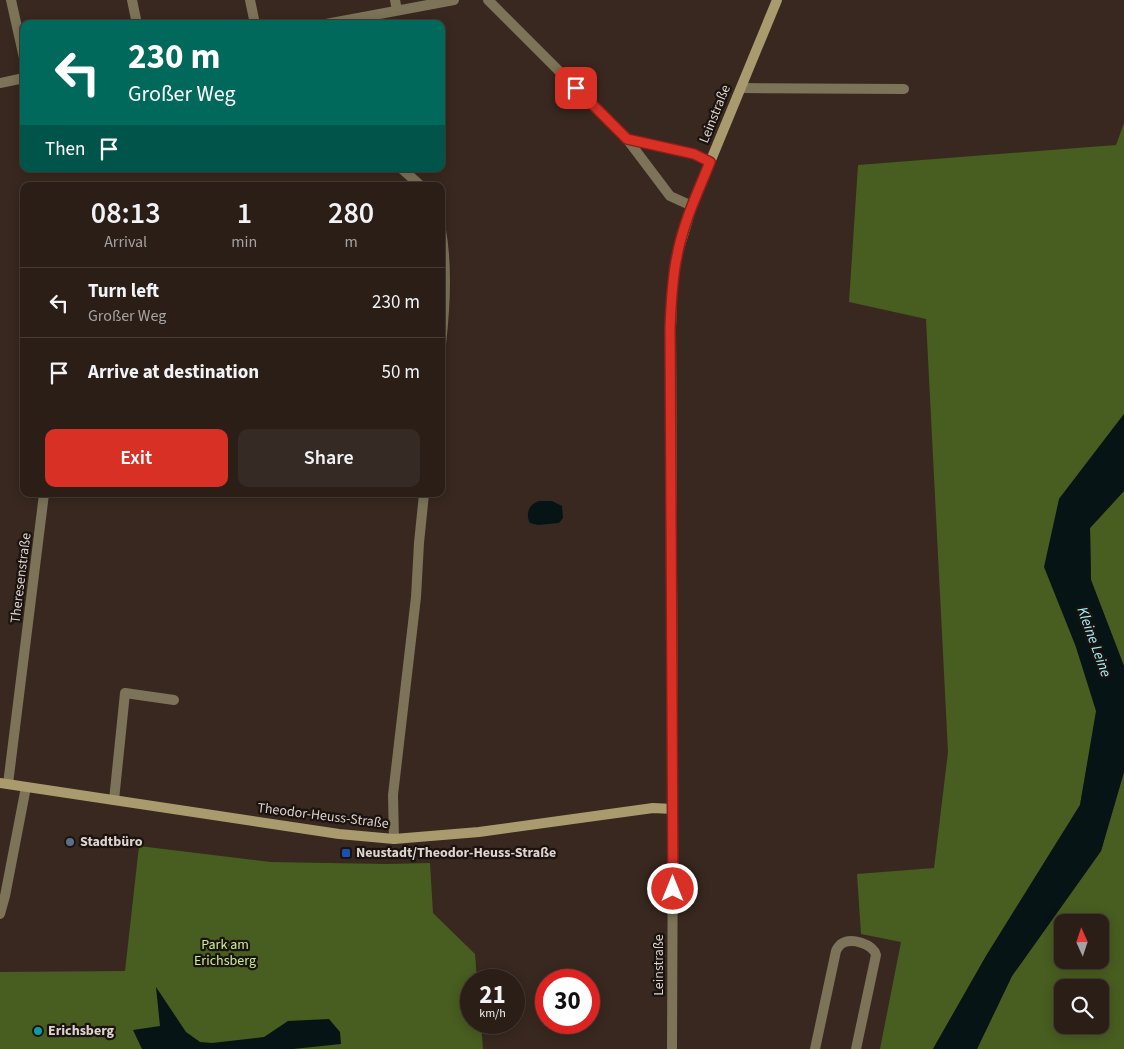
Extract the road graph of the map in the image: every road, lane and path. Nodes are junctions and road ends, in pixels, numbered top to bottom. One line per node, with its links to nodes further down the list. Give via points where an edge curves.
1 (11, 0): 11 (street)
2 (132, 0): 8 (street)
3 (250, 0): 9 (street)
4 (454, 0): 7 (street)
5 (488, 0): 16 (street)
6 (777, 0): 14 (street, Leinstraße)
7 (396, 5): 10 (street)
8 (136, 20)
9 (254, 20)
10 (341, 20)
11 (20, 40)
12 (20, 79): 13 (street)
13 (0, 83)
14 (741, 88): 15 (street); 17 (street, Leinstraße)
15 (904, 89)
16 (627, 139): 17 (street, via 694,154); 20 (street, via 670,196)
17 (710, 162): 20 (street, Leinstraße)
18 (405, 172): 19 (street)
19 (417, 182)
20 (692, 206): 27 (street, Leinstraße, via 677,255 670,328)
21 (44, 497): 24 (street, Theresenstraße)
22 (424, 497): 28 (street, via 416,597 393,795)
23 (174, 700): 26 (street, via 125,693)
24 (4, 783): 25 (street, Theodor-Heuss-Straße)
25 (26, 787): 26 (street, Theodor-Heuss-Straße); 29 (street)
26 (114, 800): 28 (street, Theodor-Heuss-Straße, via 339,834)
27 (674, 809): 28 (street, Theodor-Heuss-Straße, via 653,808 479,832); 30 (street, Leinstraße)
28 (394, 839)
29 (0, 914)
30 (672, 1049)
31 (815, 1049): 32 (street, via 836,950 850,941 870,946 876,955)
32 (856, 1049)

